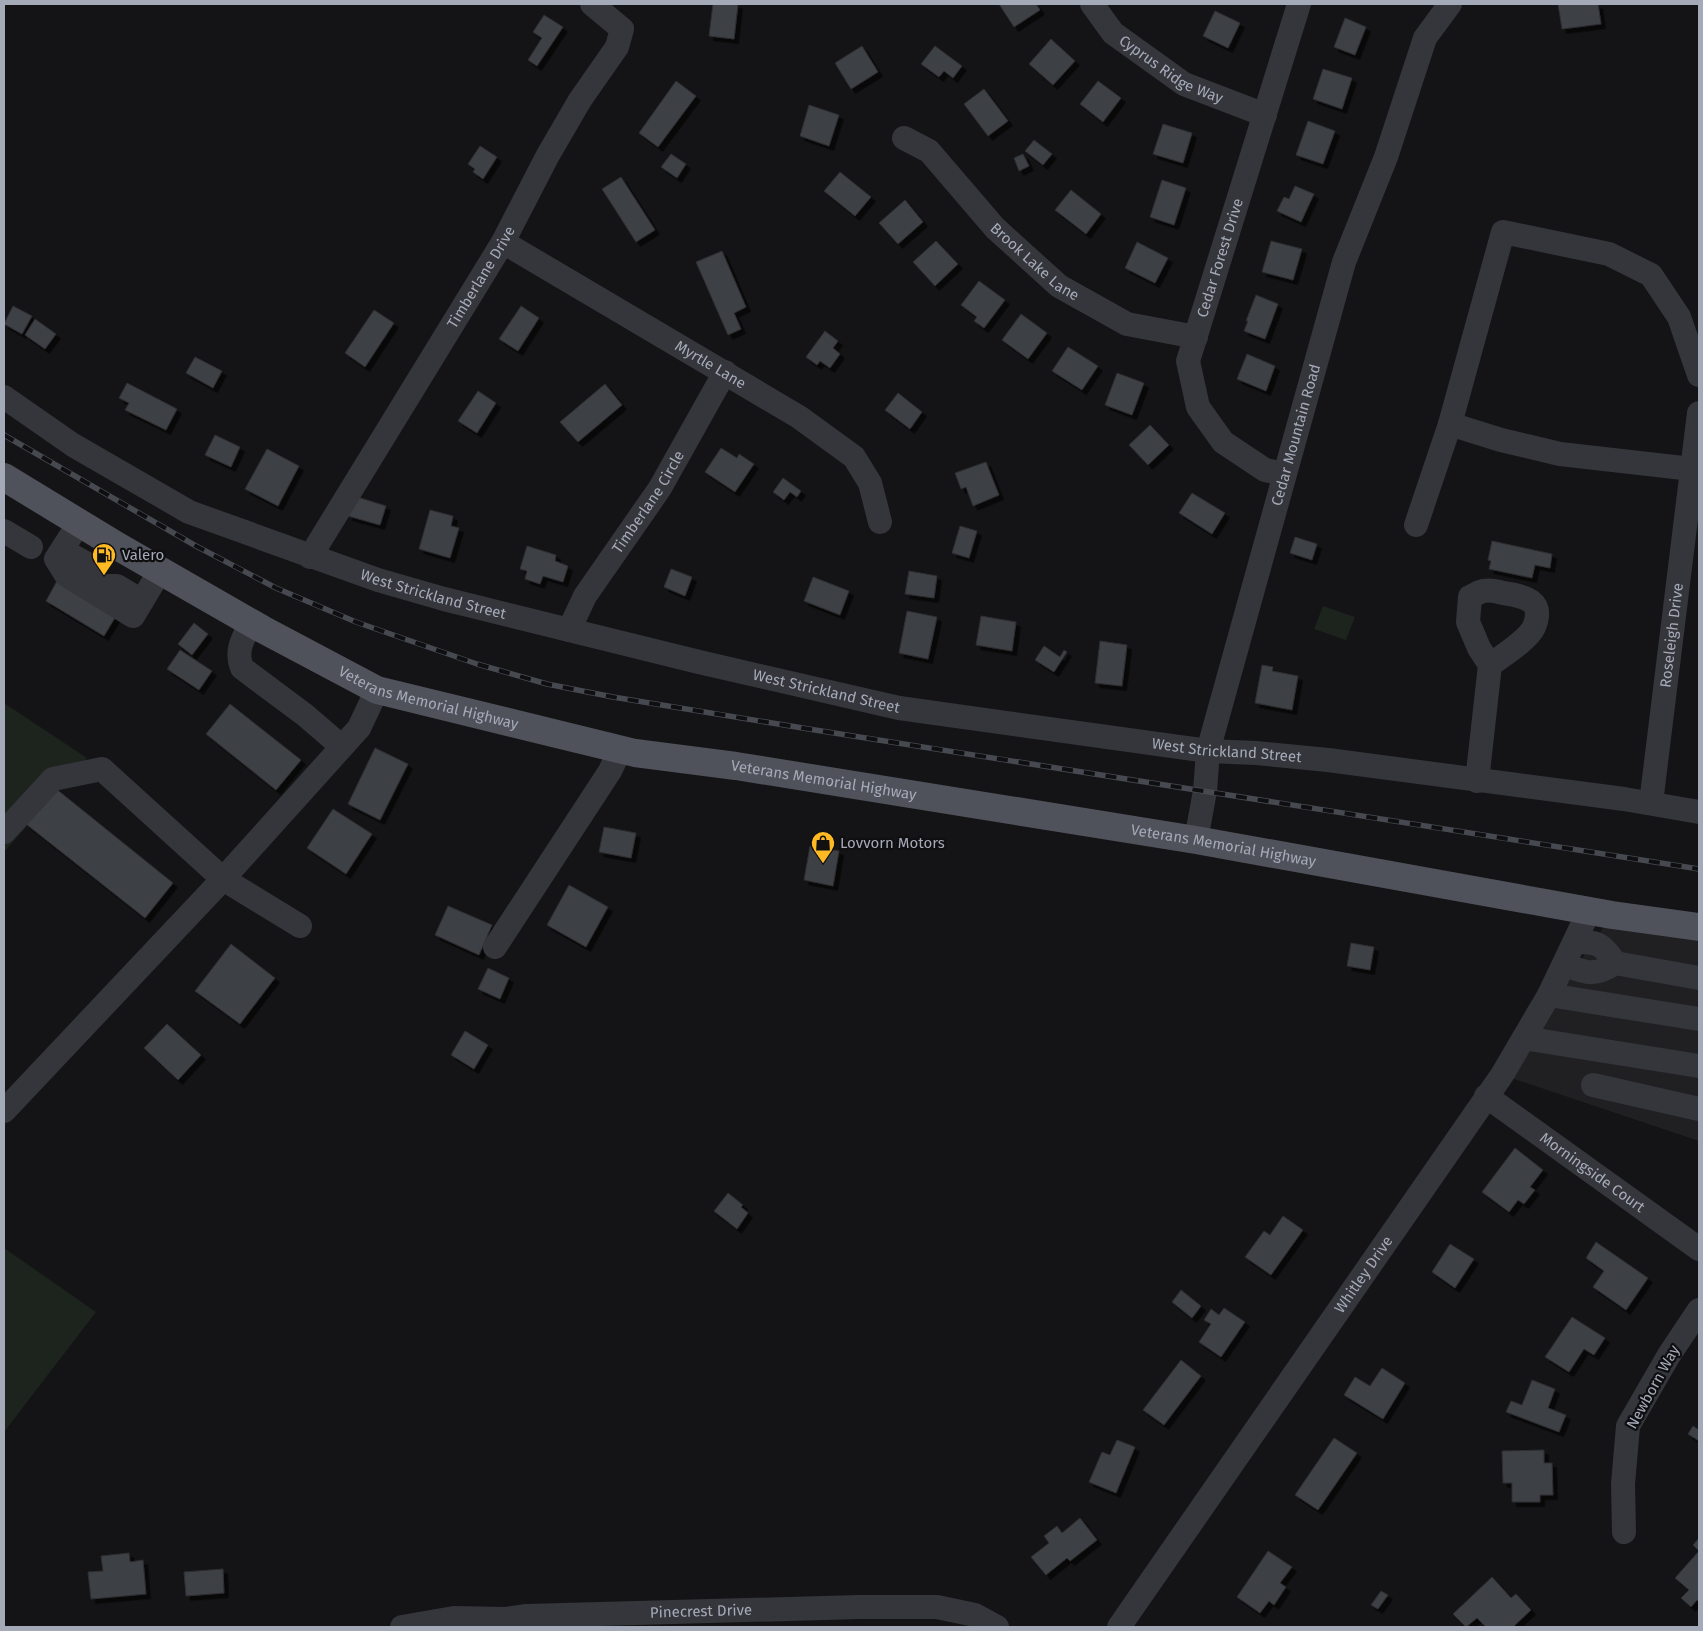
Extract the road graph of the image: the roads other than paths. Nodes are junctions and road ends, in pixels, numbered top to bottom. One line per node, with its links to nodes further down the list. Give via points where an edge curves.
1 (592, 4): 7 (street, Timberlane Drive, via 622,28 617,47 580,100)
2 (1092, 4): 5 (street, Cyprus Ridge Way, via 1113,33 1184,84)
3 (1299, 4): 5 (street, Cedar Forest Drive)
4 (1450, 4): 15 (street, Cedar Mountain Road, via 1425,38 1386,157 1344,262)
5 (1265, 115): 8 (street, Cedar Forest Drive)
6 (904, 138): 8 (street, Brook Lake Lane, via 930,151 995,228 1059,286 1127,324)
7 (503, 242): 9 (street, Myrtle Lane); 23 (street, Timberlane Drive)
8 (1196, 337): 15 (street, Cedar Forest Drive, via 1188,361 1198,408 1223,442 1265,470)
9 (725, 372): 17 (street, Myrtle Lane, via 798,417 854,457 870,483); 27 (street, Timberlane Circle, via 660,488 585,596)
10 (1699, 374): 13 (street, via 1679,317 1651,275 1609,254 1503,232)
11 (4, 396): 23 (street, West Strickland Street, via 73,445 189,512)
12 (1699, 412): 14 (street, Roseleigh Drive)
13 (1450, 424): 14 (street, via 1560,454); 19 (street)
14 (1692, 469): 34 (street, Roseleigh Drive)
15 (1284, 474): 32 (street, Cedar Mountain Road)
16 (4, 477): 18 (main road, Veterans Memorial Highway)
17 (880, 522)
18 (79, 523): 22 (street); 24 (main road, Veterans Memorial Highway)
19 (1416, 525)
20 (4, 531): 21 (street)
21 (31, 547)
22 (62, 550): 25 (street); 25 (street, via 56,559 66,575 133,616)
23 (310, 557): 27 (street, West Strickland Street, via 416,591)
24 (160, 571): 25 (street); 26 (main road, Veterans Memorial Highway)
25 (142, 601)
26 (251, 623): 29 (main road, Veterans Memorial Highway); 30 (street, via 241,642 238,658 242,668)
27 (569, 630): 32 (street, West Strickland Street, via 898,708)
28 (1490, 665): 33 (street)
29 (377, 690): 30 (street, via 360,728); 31 (main road, Veterans Memorial Highway)
30 (342, 746): 38 (street)
31 (620, 750): 37 (main road, Veterans Memorial Highway, via 746,767); 43 (street, via 610,771)
32 (1208, 750): 33 (street, West Strickland Street, via 1328,760); 37 (street, Cedar Mountain Road)
33 (1477, 781): 34 (street, West Strickland Street)
34 (1651, 803): 35 (street, West Strickland Street)
35 (1699, 812)
36 (4, 832): 38 (street, via 53,779 102,769)
37 (1196, 840): 39 (main road, Veterans Memorial Highway)
38 (223, 879): 40 (street); 54 (street)
39 (1588, 911): 41 (main road, Veterans Memorial Highway); 42 (street, Whitley Drive)
40 (300, 926)
41 (1699, 927)
42 (1575, 942): 44 (street, via 1599,944); 45 (street, Whitley Drive)
43 (495, 946)
44 (1615, 963): 45 (street, via 1594,973); 46 (street)
45 (1564, 965): 47 (street, Whitley Drive)
46 (1699, 978)
47 (1550, 995): 48 (street); 49 (street, Whitley Drive)
48 (1699, 1019)
49 (1524, 1038): 50 (street); 52 (street, Whitley Drive)
50 (1699, 1066)
51 (1592, 1085): 53 (street)
52 (1486, 1096): 55 (street, Morningside Court); 60 (street, Whitley Drive)
53 (1699, 1109)
54 (4, 1111)
55 (1699, 1249)
56 (1699, 1310): 57 (street, Newborn Way, via 1628,1426 1623,1484)
57 (1624, 1532)
58 (402, 1627): 59 (street, Pinecrest Drive, via 454,1618 937,1607 975,1615)
59 (997, 1627)
60 (1119, 1627)

